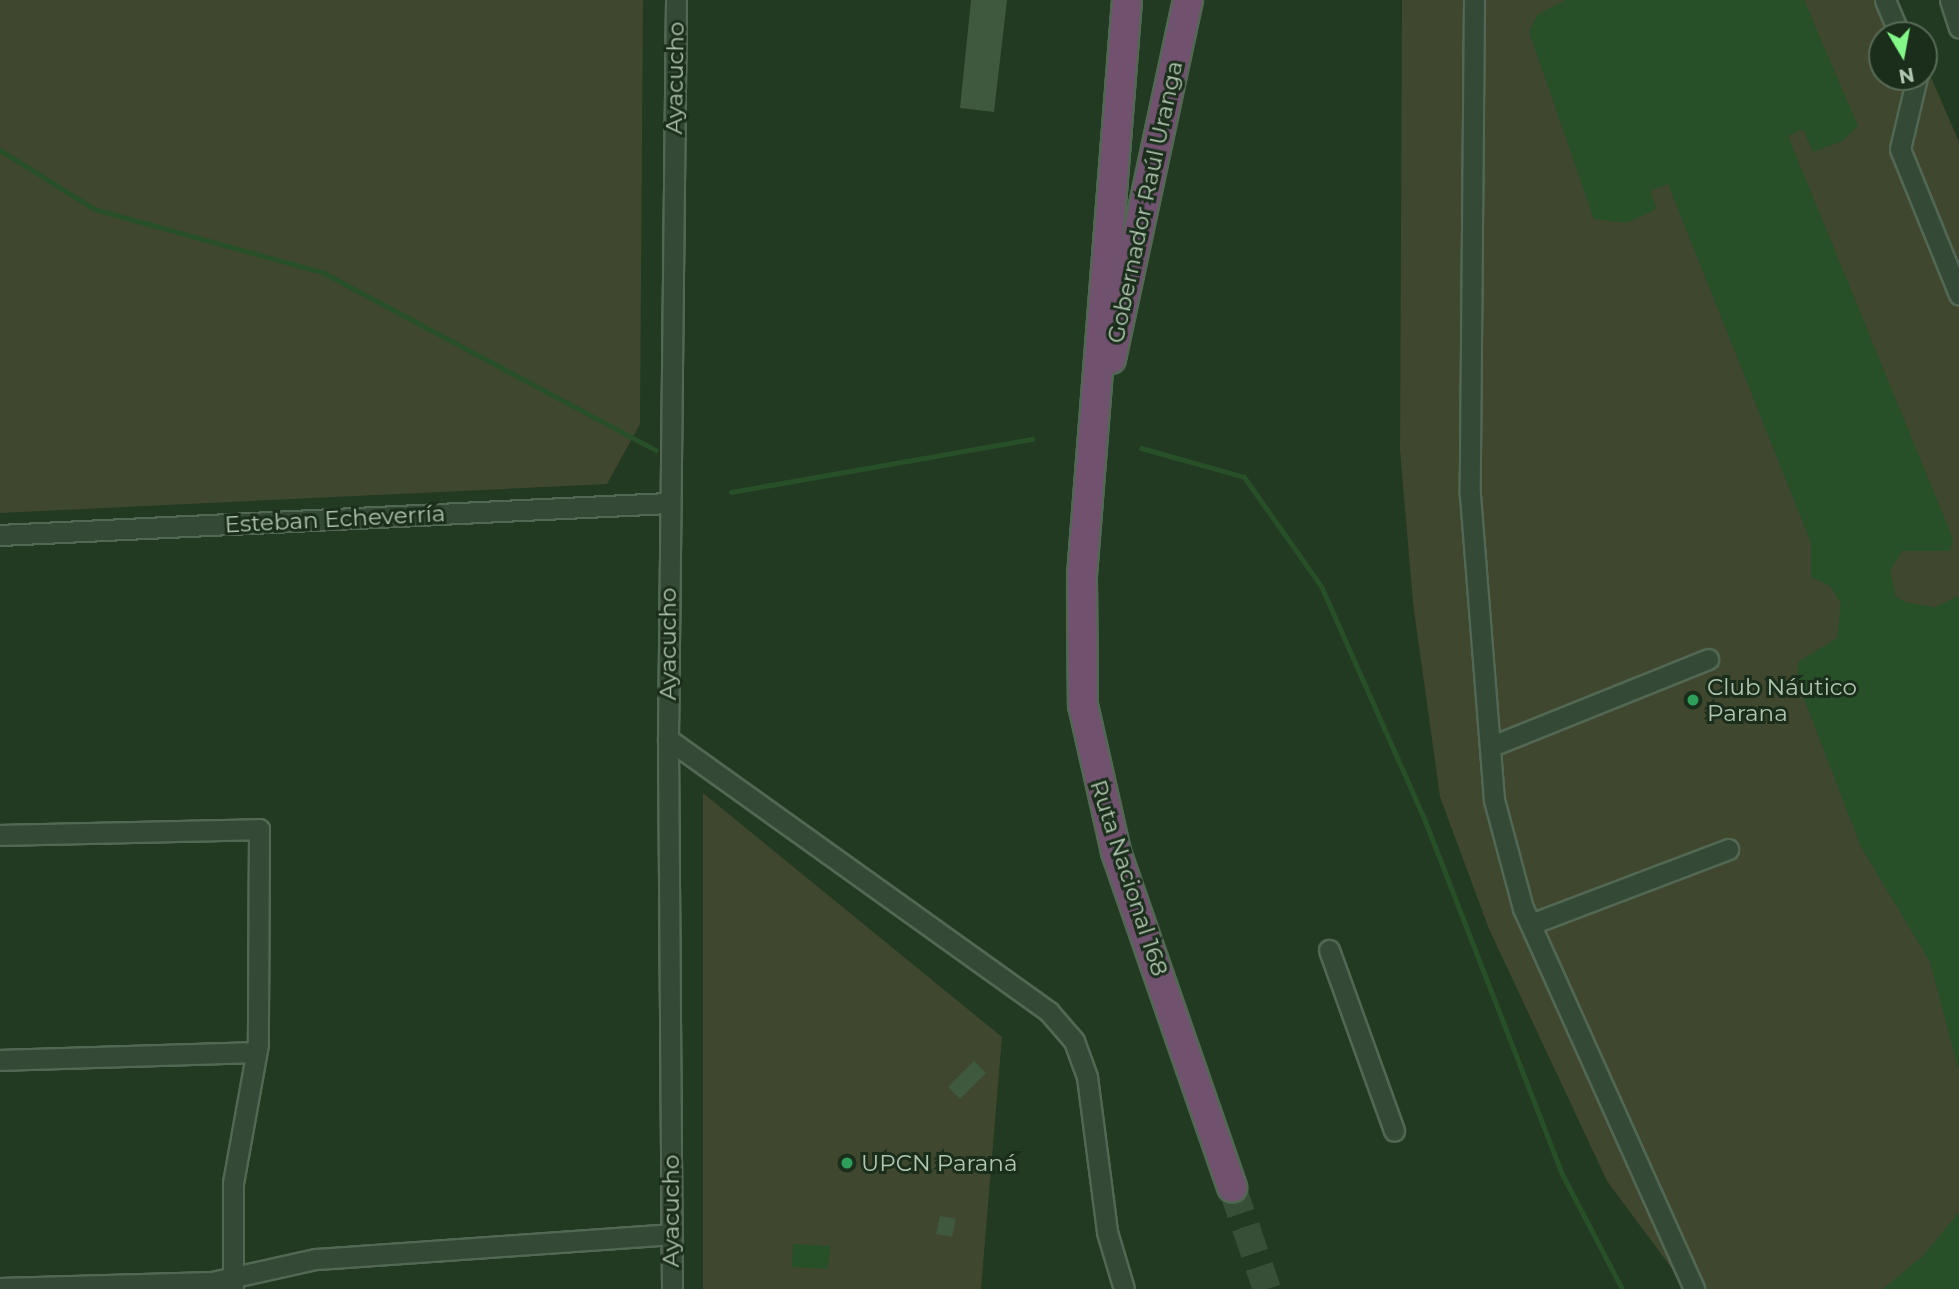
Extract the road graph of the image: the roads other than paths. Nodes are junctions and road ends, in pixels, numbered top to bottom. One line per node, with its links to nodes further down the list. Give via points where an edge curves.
1 (676, 0): 13 (street, Ayacucho)
2 (1127, 0): 11 (highway, Gobernador Raúl Uranga, via 1102,293)
3 (1188, 0): 11 (highway, Gobernador Raúl Uranga, via 1127,299)
4 (1474, 0): 17 (street, via 1470,495)
5 (1885, 0): 7 (street)
6 (1950, 0): 8 (street)
7 (1894, 21)
8 (1959, 28)
9 (1914, 91): 10 (street, via 1900,149)
10 (1959, 294)
11 (1099, 403): 12 (highway, Gobernador Raúl Uranga)
12 (1090, 475): 25 (highway, Ruta Nacional 168, via 1080,628 1088,738 1116,852)
13 (669, 503): 14 (street, Esteban Echeverría); 16 (street, Ayacucho)
14 (0, 534)
15 (1708, 659): 17 (street)
16 (668, 738): 26 (street, Ayacucho); 30 (street, via 1049,1012 1074,1041 1087,1077 1107,1232)
17 (1492, 746): 20 (street, via 1508,870)
18 (0, 835): 22 (street, via 260,829)
19 (1728, 849): 20 (street)
20 (1531, 924): 31 (street)
21 (1329, 950): 24 (street)
22 (256, 1052): 23 (street); 27 (street, via 233,1183)
23 (0, 1060)
24 (1394, 1131)
25 (1233, 1187)
26 (671, 1234): 27 (street, via 316,1259); 29 (street, Ayacucho)
27 (234, 1281): 28 (street)
28 (0, 1288)
29 (672, 1289)
30 (1124, 1289)
31 (1694, 1289)

